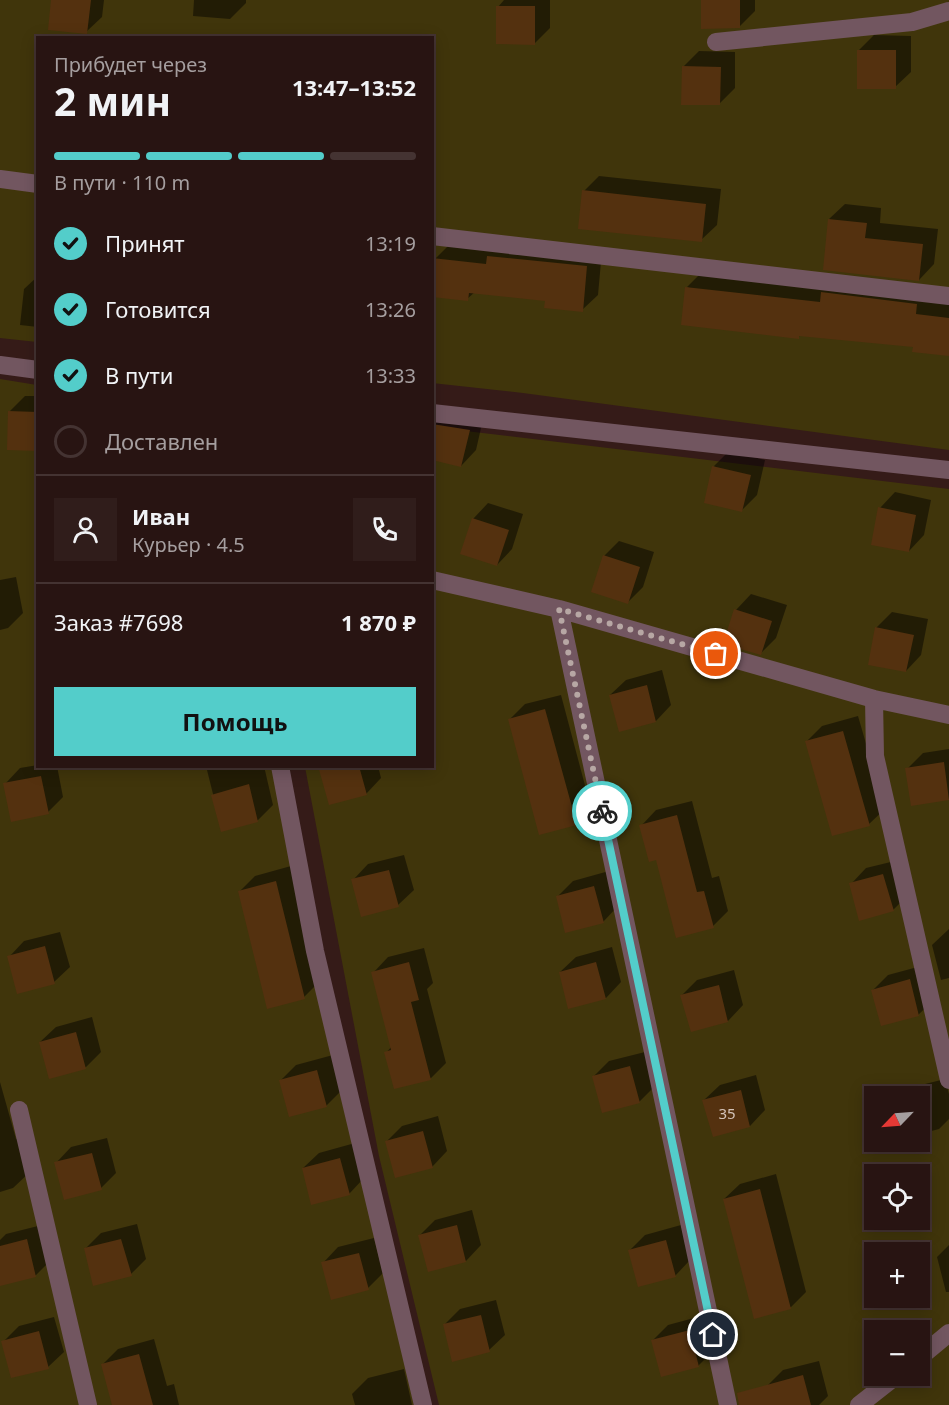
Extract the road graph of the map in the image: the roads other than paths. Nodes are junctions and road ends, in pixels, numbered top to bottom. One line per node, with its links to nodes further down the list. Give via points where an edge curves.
1 (949, 11): 2 (street, via 912,22)
2 (716, 42)
3 (0, 179): 4 (street)
4 (36, 184)
5 (434, 236): 6 (street)
6 (949, 296)
7 (0, 365): 8 (street)
8 (36, 370)
9 (434, 413): 10 (street)
10 (949, 470)
11 (434, 580): 12 (street)
12 (559, 609): 13 (street); 23 (street)
13 (874, 699): 14 (street); 16 (street, via 875,756)
14 (949, 715)
15 (280, 768): 22 (street, via 315,951)
16 (949, 1080)
17 (18, 1110): 21 (street)
18 (949, 1333): 19 (street)
19 (930, 1349)
20 (884, 1386): 24 (street)
21 (88, 1405)
22 (423, 1405)
23 (728, 1405)
24 (860, 1405)

